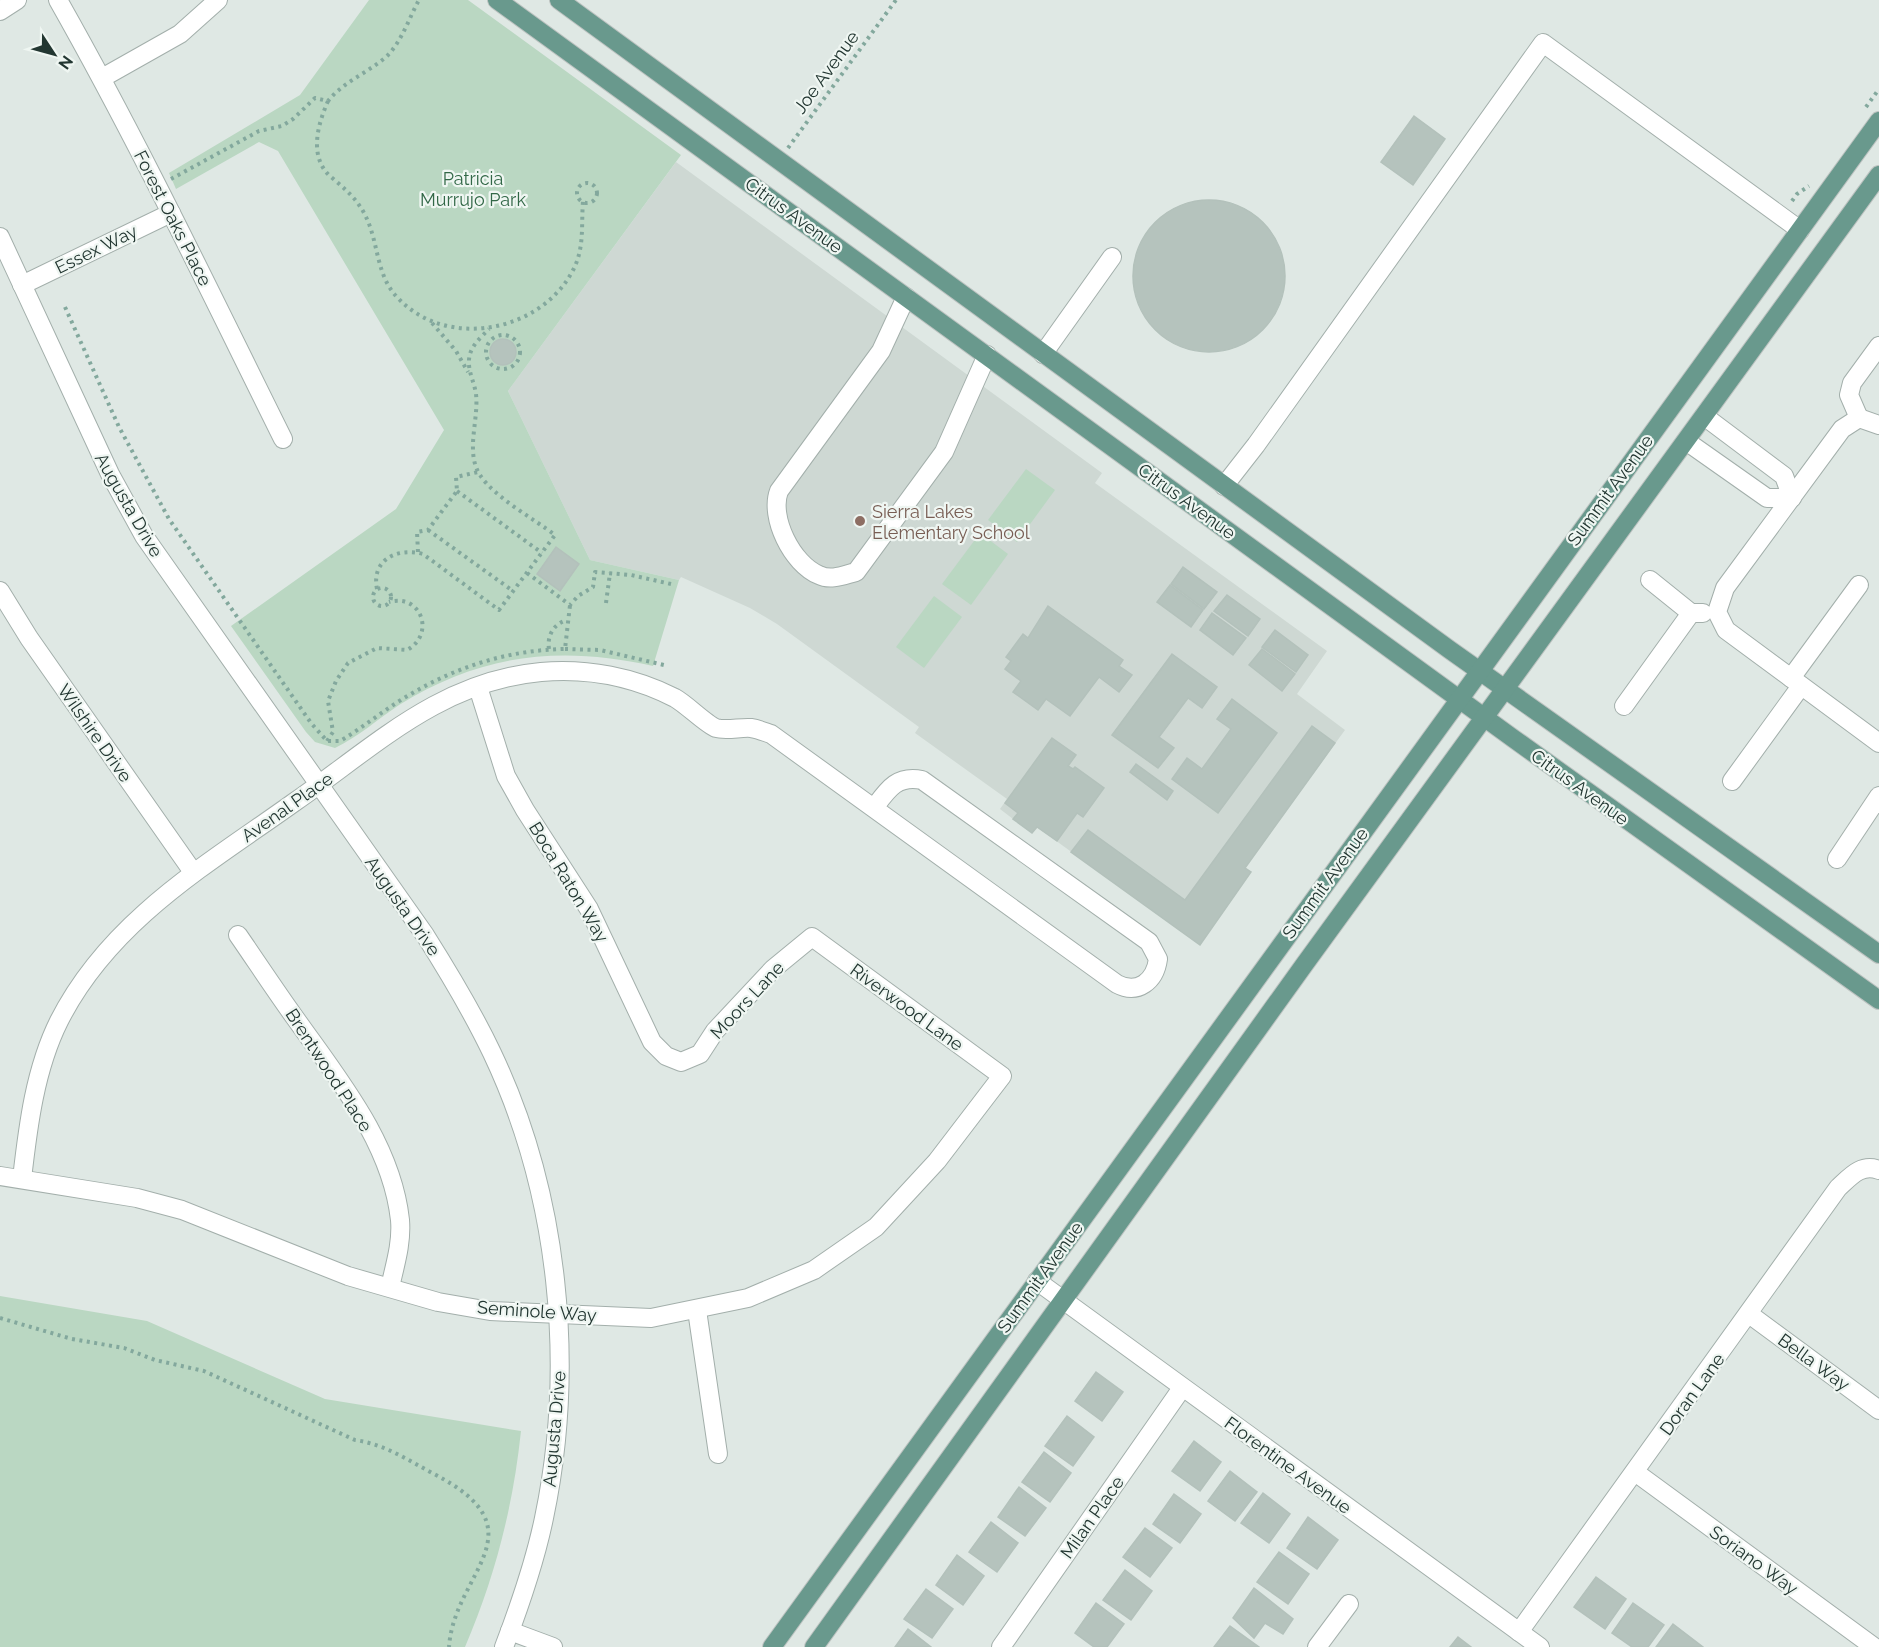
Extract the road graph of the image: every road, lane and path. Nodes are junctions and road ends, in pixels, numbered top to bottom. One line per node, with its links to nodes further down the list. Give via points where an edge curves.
1 (17, 0): 8 (street)
2 (58, 0): 9 (street, Forest Oaks Place)
3 (218, 0): 9 (street, via 180,34)
4 (419, 0): 10 (path, via 385,58 345,83)
5 (496, 0): 21 (main road, Citrus Avenue)
6 (559, 0): 12 (main road, Citrus Avenue)
7 (896, 0): 12 (path, Joe Avenue)
8 (0, 11)
9 (102, 78): 14 (street, Forest Oaks Place)
10 (328, 101): 14 (path, via 315,98 282,126 259,131); 23 (path, via 316,142 322,165 364,213 388,286 404,305)
11 (1879, 121): 17 (main road, Summit Avenue)
12 (779, 161): 28 (main road, Citrus Avenue)
13 (1879, 175): 31 (main road, Summit Avenue)
14 (157, 186): 16 (street, Forest Oaks Place)
15 (583, 201): 15 (path, via 578,197 579,188 593,184 595,199); 24 (path, via 579,258 562,288 538,310)
16 (171, 213): 20 (street, Essex Way); 34 (street, Forest Oaks Place)
17 (1800, 230): 39 (street, via 1543,43); 61 (main road, Summit Avenue)
18 (0, 237): 20 (street, Augusta Drive)
19 (1112, 257): 28 (street)
20 (22, 285): 70 (street, Augusta Drive, via 105,464 144,536)
21 (906, 297): 29 (main road, Citrus Avenue); 29 (street, via 881,351 774,503 778,525 796,555 818,575 833,578 856,572 944,452)
22 (65, 307): 53 (path, via 119,427 169,519 310,723 327,741 333,732 328,701 348,663 377,648 407,650 420,639 424,620 420,611 404,601)
23 (431, 321): 25 (path); 30 (path)
24 (498, 327): 25 (path); 26 (path)
25 (489, 329): 30 (path, via 473,348)
26 (500, 335): 26 (path, via 511,337 520,350 515,365 506,369 490,363 486,353 490,342)
27 (1879, 346): 32 (street, via 1852,383 1849,395)
28 (1043, 354): 39 (main road, Citrus Avenue)
29 (987, 355): 65 (main road, Citrus Avenue)
30 (469, 372): 37 (path, via 478,412 473,442)
31 (1704, 416): 35 (main road, Summit Avenue); 36 (street)
32 (1858, 418): 33 (street); 41 (street, via 1842,429)
33 (1879, 425)
34 (283, 439)
35 (1686, 441): 38 (street); 64 (main road, Summit Avenue)
36 (1762, 459): 38 (street); 41 (street, via 1784,476)
37 (478, 472): 40 (path, via 456,477); 44 (path, via 492,488 555,535)
38 (1745, 482): 41 (street, via 1767,498)
39 (1224, 486): 61 (main road, Citrus Avenue)
40 (457, 491): 42 (path); 44 (path)
41 (1792, 498): 55 (street, via 1725,588)
42 (428, 530): 43 (path, via 417,532); 52 (path)
43 (418, 553): 50 (path, via 401,552 384,560 374,578); 52 (path, via 499,610)
44 (542, 553): 45 (path)
45 (527, 573): 46 (path, via 570,605 593,587 595,572); 52 (path)
46 (610, 573): 48 (path); 54 (path)
47 (1650, 580): 56 (street)
48 (671, 584)
49 (1859, 585): 62 (street)
50 (377, 589): 53 (path, via 389,591); 53 (path, via 373,595 376,604)
51 (0, 591): 74 (street, Wilshire Drive)
52 (513, 591)
53 (389, 602)
54 (606, 603)
55 (1717, 612): 56 (street); 62 (street, via 1726,630)
56 (1691, 613): 66 (street)
57 (567, 620): 58 (path, via 555,627)
58 (549, 649)
59 (565, 649): 60 (path, via 600,650)
60 (664, 665)
61 (1479, 670): 64 (main road, Citrus Avenue); 65 (main road, Summit Avenue)
62 (1796, 682): 68 (street); 69 (street)
63 (478, 687): 70 (street, Avenal Place, via 426,707); 72 (street, Avenal Place, via 542,672 615,676 649,686 676,699 715,728 753,729 771,734); 79 (street, Boca Raton Way, via 506,776 589,909 652,1042 666,1056)
64 (1506, 688): 67 (main road, Summit Avenue); 77 (main road, Citrus Avenue)
65 (1459, 699): 67 (main road, Citrus Avenue); 84 (main road, Summit Avenue)
66 (1624, 706)
67 (1485, 717): 78 (main road, Citrus Avenue); 86 (main road, Summit Avenue)
68 (1879, 743)
69 (1732, 781)
70 (320, 785): 74 (street, Avenal Place); 88 (street, Augusta Drive, via 425,934 493,1054 535,1173 551,1255)
71 (1879, 796): 73 (street)
72 (874, 808): 72 (street, via 1117,984 1131,988 1152,978 1158,959 1149,942 922,780 903,778)
73 (1837, 859)
74 (193, 872): 83 (street, Avenal Place, via 120,936 82,984 59,1022 34,1095)
75 (238, 935): 85 (street, Brentwood Place, via 330,1067 376,1143 400,1220)
76 (812, 937): 79 (street, Moors Lane, via 773,969 715,1031 700,1054); 80 (street, Riverwood Lane)
77 (1879, 954)
78 (1879, 1000)
79 (681, 1062)
80 (1002, 1076): 87 (street, Seminole Way, via 938,1161 876,1227 814,1270 748,1298)
81 (1876, 1169): 89 (street, Doran Lane, via 1856,1171 1838,1188)
82 (0, 1176): 83 (street, Seminole Way)
83 (22, 1179): 85 (street, Seminole Way, via 137,1198 182,1210 348,1276)
84 (1037, 1281): 86 (street, Florentine Avenue); 100 (main road, Summit Avenue)
85 (390, 1287): 88 (street, Seminole Way, via 438,1302 490,1311)
86 (1064, 1302): 91 (street, Florentine Avenue); 101 (main road, Summit Avenue)
87 (697, 1310): 88 (street, Seminole Way, via 651,1318); 93 (street)
88 (556, 1313): 97 (street, Augusta Drive, via 560,1390 554,1458 538,1541)
89 (1749, 1314): 92 (street, Bella Way); 94 (street, Doran Lane)
90 (0, 1318): 98 (path, via 204,1371 355,1440 374,1442 474,1499 484,1515 488,1534 482,1562 450,1630)
91 (1182, 1388): 96 (street, Florentine Avenue); 102 (street, Milan Place)
92 (1879, 1410)
93 (718, 1454)
94 (1635, 1472): 96 (street, Doran Lane); 105 (street, Soriano Way)
95 (1349, 1604): 103 (street)
96 (1519, 1632): 104 (street, Florentine Avenue)
97 (507, 1639): 99 (street)
98 (449, 1647)
99 (553, 1647)
100 (772, 1647)
101 (814, 1647)
102 (1001, 1647)
103 (1317, 1647)
104 (1540, 1647)
105 (1874, 1647)

